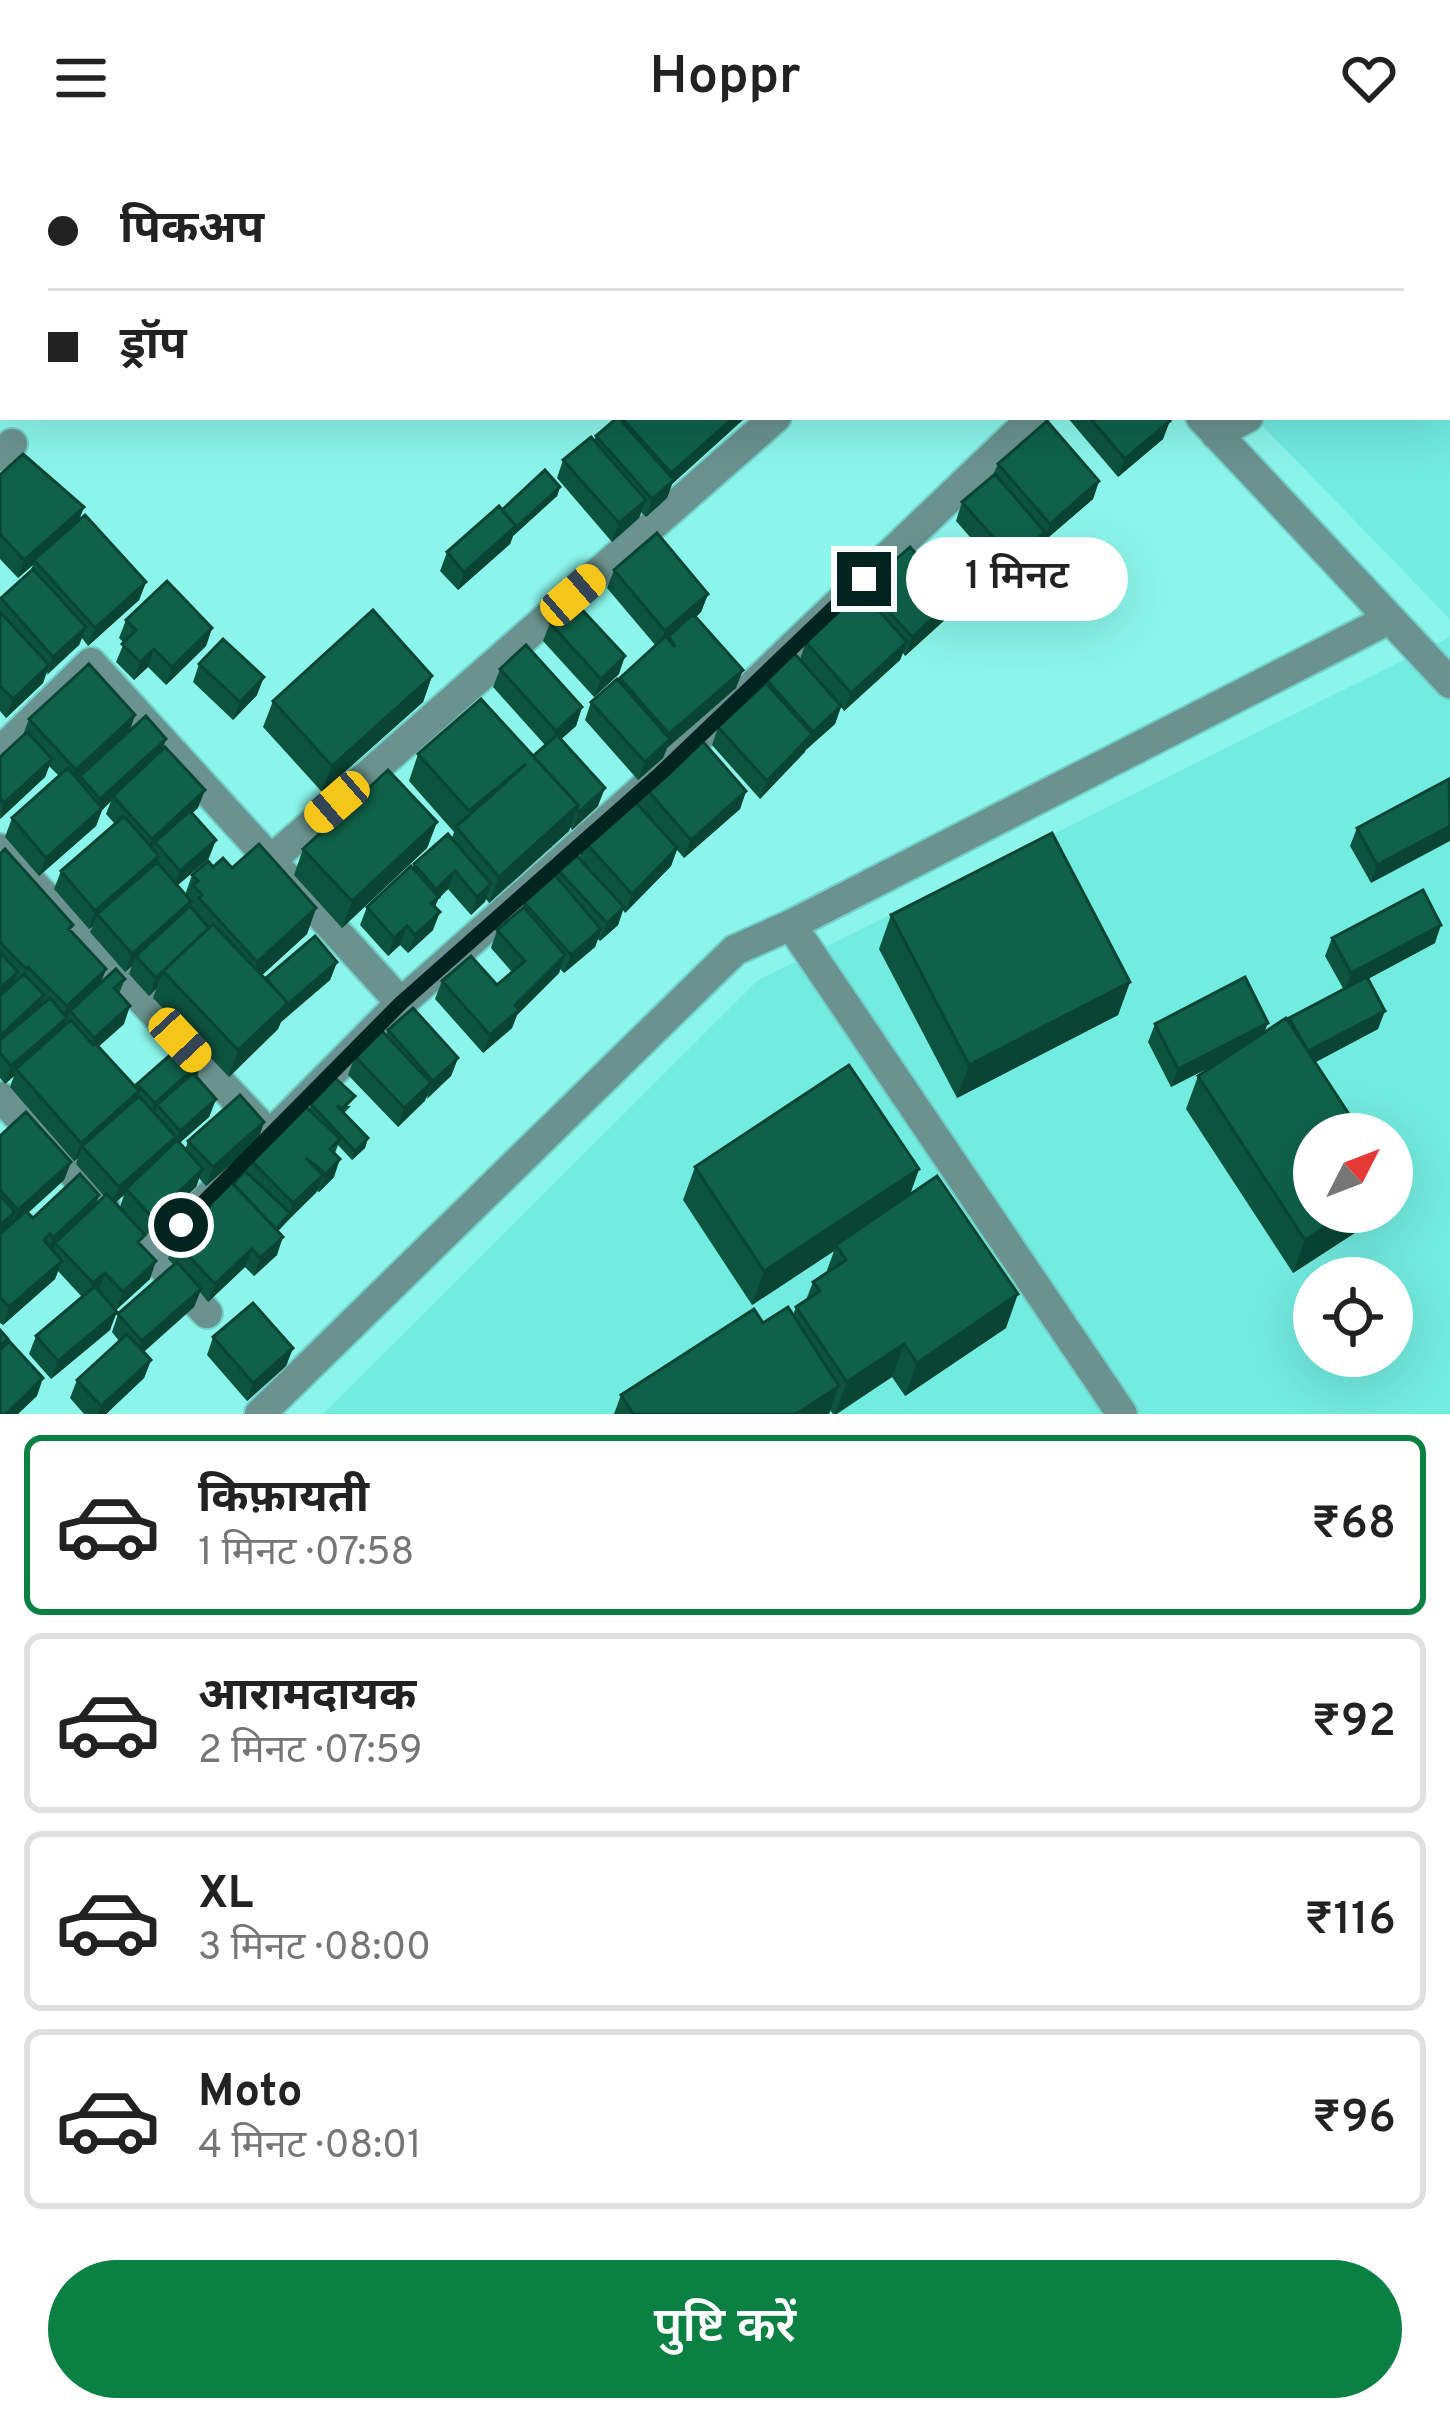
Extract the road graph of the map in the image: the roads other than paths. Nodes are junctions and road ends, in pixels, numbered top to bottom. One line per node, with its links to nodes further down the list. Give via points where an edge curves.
1 (773, 420): 8 (street)
2 (1031, 420): 10 (street, via 661,773)
3 (1208, 425): 4 (street)
4 (1389, 619): 5 (street); 9 (street)
5 (1450, 683)
6 (0, 752): 8 (street, via 91,663)
7 (0, 849): 12 (street)
8 (270, 861): 10 (street)
9 (791, 925): 15 (street, via 735,950); 16 (street)
10 (401, 1003): 12 (street)
11 (0, 1097): 13 (street)
12 (270, 1135): 13 (street)
13 (151, 1255): 14 (street)
14 (207, 1313)
15 (260, 1414)
16 (1123, 1414)

